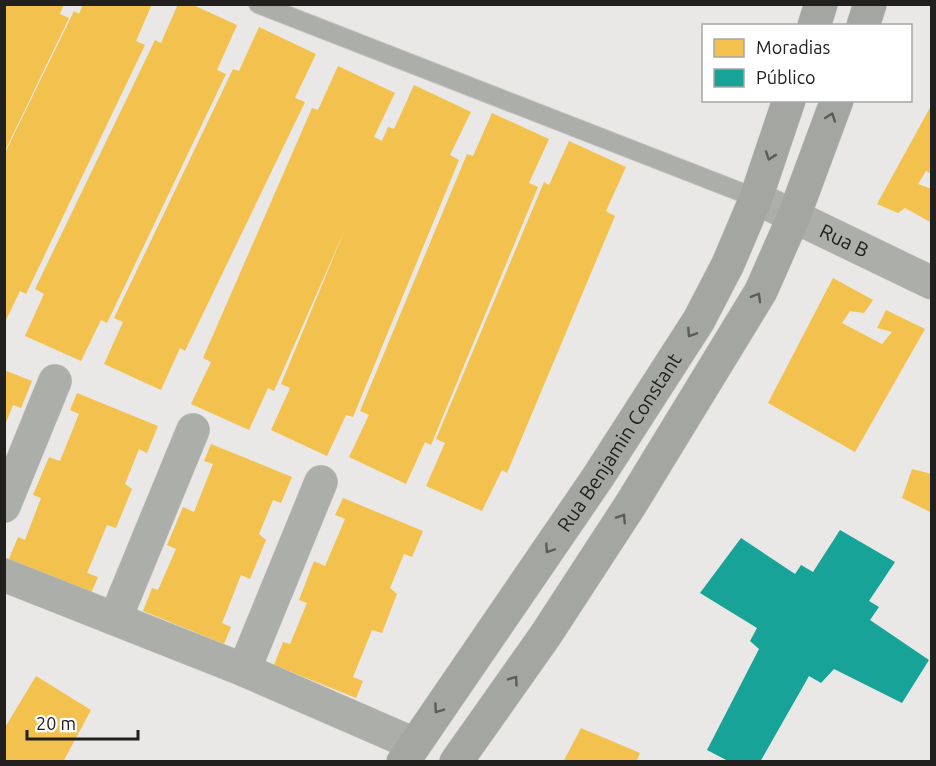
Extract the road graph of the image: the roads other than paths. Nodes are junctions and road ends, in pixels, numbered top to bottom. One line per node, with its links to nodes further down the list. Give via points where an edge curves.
1 (258, 4): 8 (lane)
2 (821, 4): 4 (main road)
3 (870, 4): 5 (main road)
4 (815, 24)
5 (864, 24)
6 (788, 102): 8 (main road, Rua Benjamin Constant, one-way to 8)
7 (836, 102): 9 (main road, Rua Benjamin Constant, one-way to 7)
8 (756, 198): 9 (street, Rua B); 18 (main road, Rua Benjamin Constant, one-way to 18, via 699,320 591,487)
9 (795, 216): 10 (street, Rua B); 19 (main road, Rua Benjamin Constant, one-way to 9, via 631,504 761,291)
10 (932, 283)
11 (55, 381): 14 (street)
12 (193, 430): 16 (street)
13 (321, 482): 17 (street)
14 (4, 506)
15 (4, 575): 16 (street)
16 (116, 617): 17 (street)
17 (244, 670): 18 (street)
18 (408, 753)
19 (456, 762)

